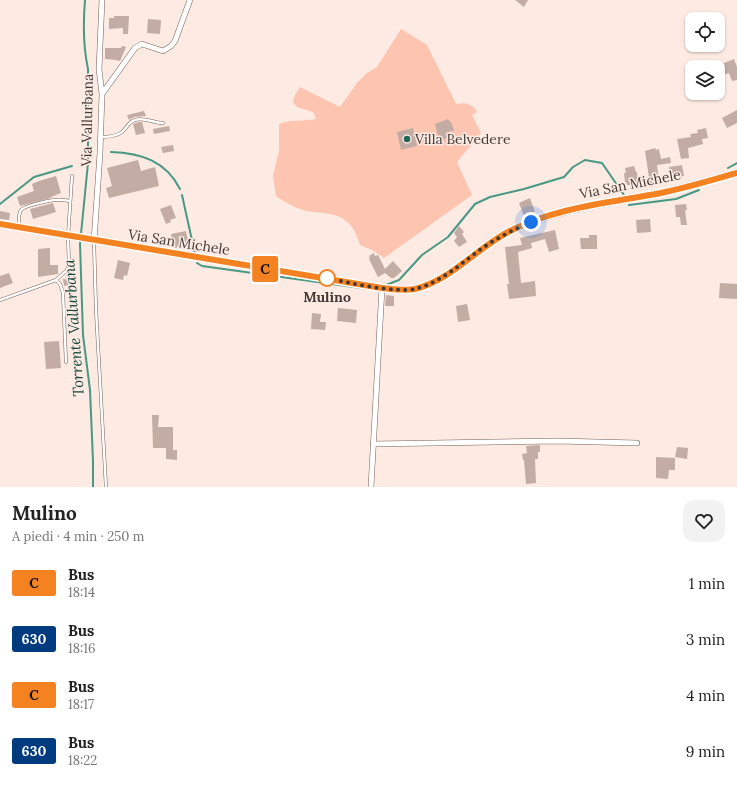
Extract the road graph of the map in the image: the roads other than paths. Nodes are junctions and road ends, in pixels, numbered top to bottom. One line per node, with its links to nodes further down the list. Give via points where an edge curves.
1 (102, 0): 3 (street, Via Vallurbana, via 99,69)
2 (190, 0): 3 (street, via 171,46 163,51 142,44 135,48)
3 (102, 94): 5 (street, Via Vallurbana)
4 (163, 123): 5 (lane, via 141,118 130,122 121,133)
5 (100, 136): 12 (street, Via Vallurbana)
6 (737, 173): 14 (main road, Via San Michele, via 661,193 552,215 508,232 437,280 415,289)
7 (72, 176): 8 (lane)
8 (70, 201): 10 (lane, via 53,200 24,207 18,218); 11 (lane)
9 (0, 224): 10 (main road, Via San Michele)
10 (20, 228): 11 (main road, Via San Michele)
11 (71, 237): 12 (main road, Via San Michele); 13 (lane, via 68,268)
12 (91, 240): 14 (main road, Via San Michele); 19 (lane)
13 (56, 280): 15 (lane); 16 (lane, via 63,292)
14 (382, 288): 18 (street)
15 (0, 300)
16 (66, 362)
17 (637, 443): 18 (street, via 558,441)
18 (374, 444): 20 (street)
19 (106, 487)
20 (371, 487)

